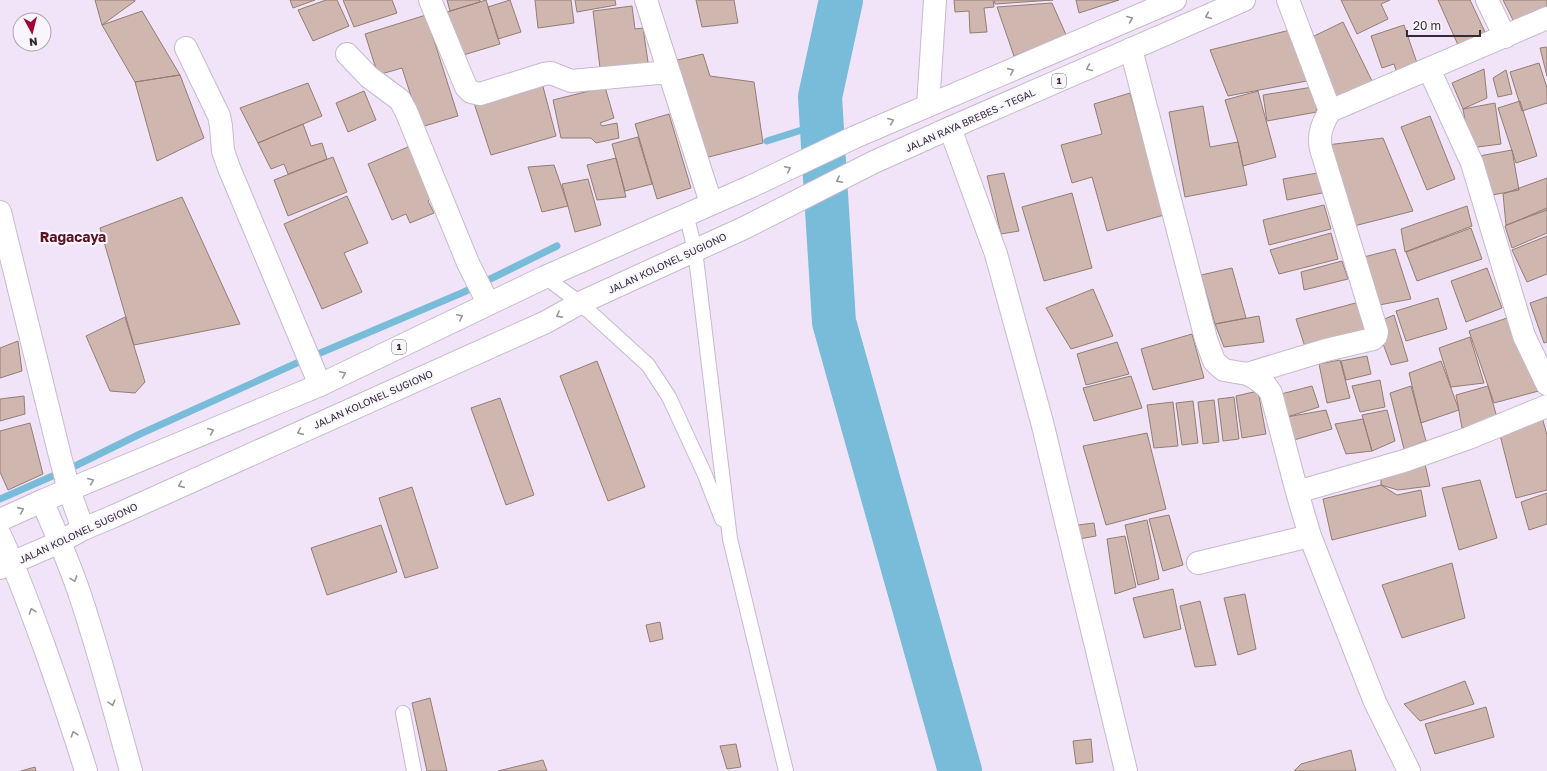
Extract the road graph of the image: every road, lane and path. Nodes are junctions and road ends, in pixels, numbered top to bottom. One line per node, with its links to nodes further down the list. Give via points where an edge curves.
1 (430, 0): 14 (main road, via 466,87 472,92 480,94 551,73 571,81)
2 (646, 0): 14 (main road)
3 (935, 0): 15 (main road)
4 (1175, 0): 15 (main road, 1, one-way to 4)
5 (1244, 0): 11 (main road, JALAN RAYA BREBES - TEGAL / 1, one-way to 11)
6 (1288, 0): 16 (main road)
7 (1487, 0): 9 (main road)
8 (1547, 18): 9 (main road)
9 (1505, 37): 13 (main road)
10 (186, 48): 27 (main road, via 219,116 223,151 229,168)
11 (1131, 49): 17 (main road, JALAN RAYA BREBES - TEGAL / 1, one-way to 17); 26 (main road, via 1206,339 1214,361 1224,370)
12 (347, 54): 24 (main road, via 369,77 400,100 468,263)
13 (1429, 69): 16 (main road); 28 (main road, via 1472,163 1524,336)
14 (669, 72): 18 (main road)
15 (928, 106): 18 (main road, 1, one-way to 15)
16 (1330, 111): 26 (main road, via 1323,123 1321,149 1352,247 1377,332 1376,336 1373,339)
17 (950, 128): 21 (main road, JALAN RAYA BREBES - TEGAL / 1, one-way to 21, via 874,162); 46 (main road, via 996,254 1042,422)
18 (711, 203): 19 (main road, 1)
19 (686, 214): 22 (lane); 23 (main road, 1)
20 (1, 223): 30 (main road)
21 (744, 228): 22 (main road, JALAN KOLONEL SUGIONO / 1)
22 (695, 250): 25 (main road, JALAN KOLONEL SUGIONO / 1); 37 (lane)
23 (545, 276): 24 (main road, 1); 25 (lane)
24 (486, 298): 27 (main road, 1, one-way to 24)
25 (580, 303): 34 (main road, JALAN KOLONEL SUGIONO / 1, one-way to 34, via 546,322); 37 (lane, via 648,365 669,397 705,475)
26 (1247, 374): 31 (main road, via 1260,381 1271,394)
27 (316, 377): 30 (main road, 1, one-way to 27)
28 (1547, 384)
29 (1547, 406): 31 (main road, via 1404,461)
30 (66, 477): 32 (main road, 1); 34 (main road)
31 (1297, 492): 36 (main road)
32 (42, 501): 33 (main road, 1, one-way to 32); 38 (main road)
33 (0, 520)
34 (83, 529): 38 (main road, JALAN KOLONEL SUGIONO / 1)
35 (0, 535): 40 (main road)
36 (1310, 536): 39 (main road); 47 (main road, via 1374,702)
37 (730, 539): 45 (lane)
38 (60, 542): 40 (main road, JALAN KOLONEL SUGIONO / 1); 43 (main road, one-way to 43, via 94,639)
39 (1198, 563)
40 (6, 565): 42 (main road, one-way to 40, via 30,606)
41 (403, 713): 44 (lane)
42 (86, 771)
43 (131, 771)
44 (414, 771)
45 (786, 771)
46 (1126, 771)
47 (1409, 771)

